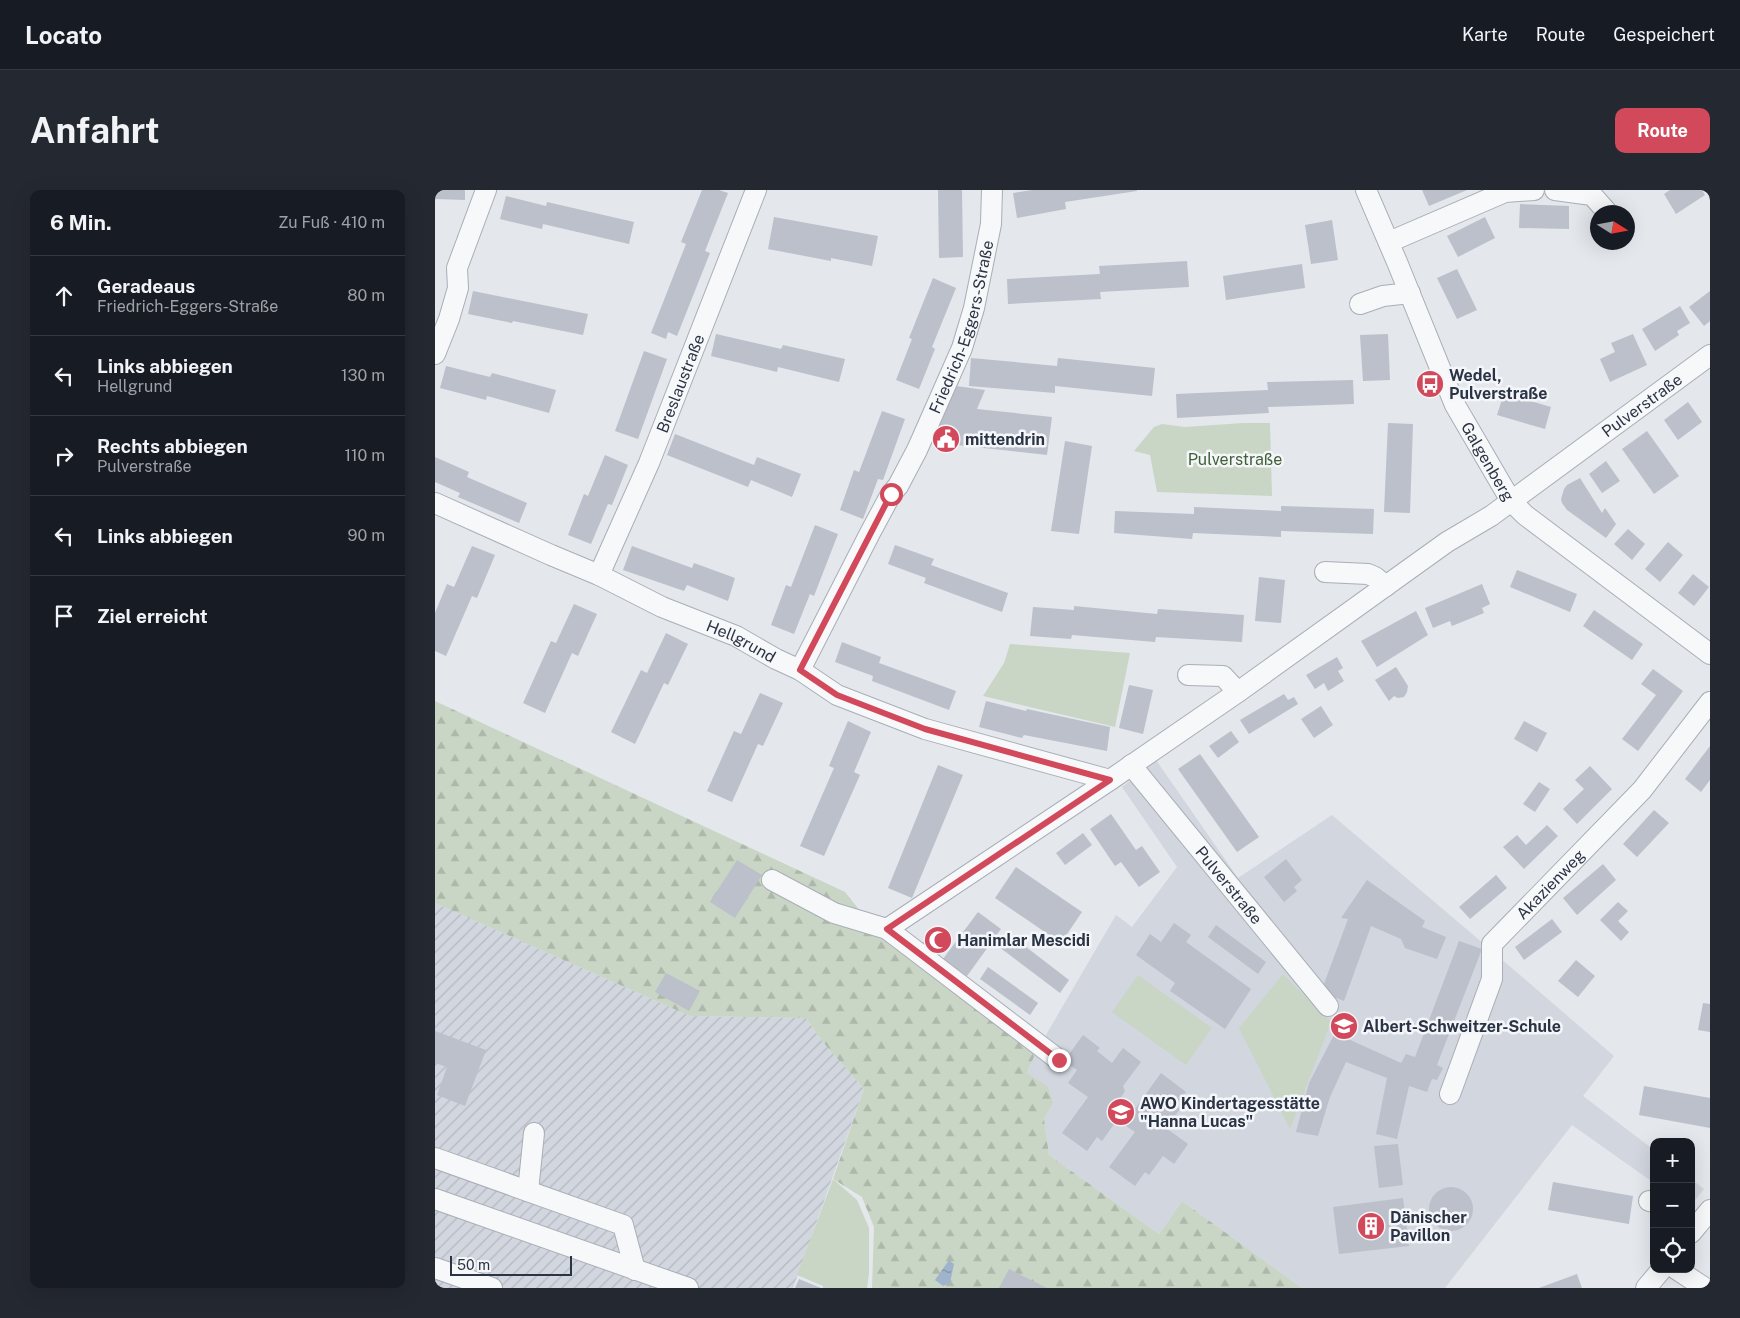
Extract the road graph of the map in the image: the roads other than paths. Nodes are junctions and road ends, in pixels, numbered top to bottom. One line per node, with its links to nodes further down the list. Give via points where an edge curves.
1 (486, 190): 11 (street, via 457,268 457,288)
2 (755, 190): 16 (street, Breslaustraße, via 649,462)
3 (993, 190): 19 (street, Friedrich-Eggers-Straße, via 991,224 974,308 962,348 917,450)
4 (1367, 190): 8 (street, Galgenberg)
5 (1534, 190): 8 (street, via 1505,192)
6 (1555, 190): 7 (street, via 1592,195)
7 (1601, 205)
8 (1389, 242): 9 (street, Galgenberg)
9 (1410, 293): 10 (street, via 1383,296); 13 (street, Galgenberg, via 1455,405)
10 (1360, 304)
11 (435, 354)
12 (1710, 355): 13 (street, Pulverstraße)
13 (1511, 501): 17 (street, Pulverstraße); 18 (street, Galgenberg, via 1525,515)
14 (435, 504): 16 (street, Hellgrund)
15 (1325, 572): 17 (street, via 1368,574)
16 (599, 574): 19 (street, Hellgrund, via 662,608 736,636)
17 (1386, 586): 21 (street, Pulverstraße)
18 (1710, 654)
19 (800, 670): 24 (street, Hellgrund, via 837,695 925,729)
20 (1188, 675): 21 (street, via 1223,676)
21 (1238, 692): 23 (street, Pulverstraße)
22 (1710, 702): 29 (street, Akazienweg, via 1642,790 1492,944 1492,979)
23 (1131, 765): 24 (street, Pulverstraße); 27 (street, Pulverstraße)
24 (1110, 780): 26 (street, Pulverstraße)
25 (771, 880): 26 (street, via 834,913)
26 (887, 929): 28 (street)
27 (1327, 1006)
28 (1059, 1060)
29 (1450, 1094)
30 (533, 1133): 32 (street)
31 (435, 1158): 32 (street)
32 (528, 1192): 35 (street, via 623,1225)
33 (435, 1199): 35 (street)
34 (435, 1268): 38 (street)
35 (635, 1270): 39 (street)
36 (1659, 1273): 40 (street)
37 (1681, 1273): 41 (street)
38 (492, 1288)
39 (688, 1288)
40 (1646, 1288)
41 (1705, 1288)

